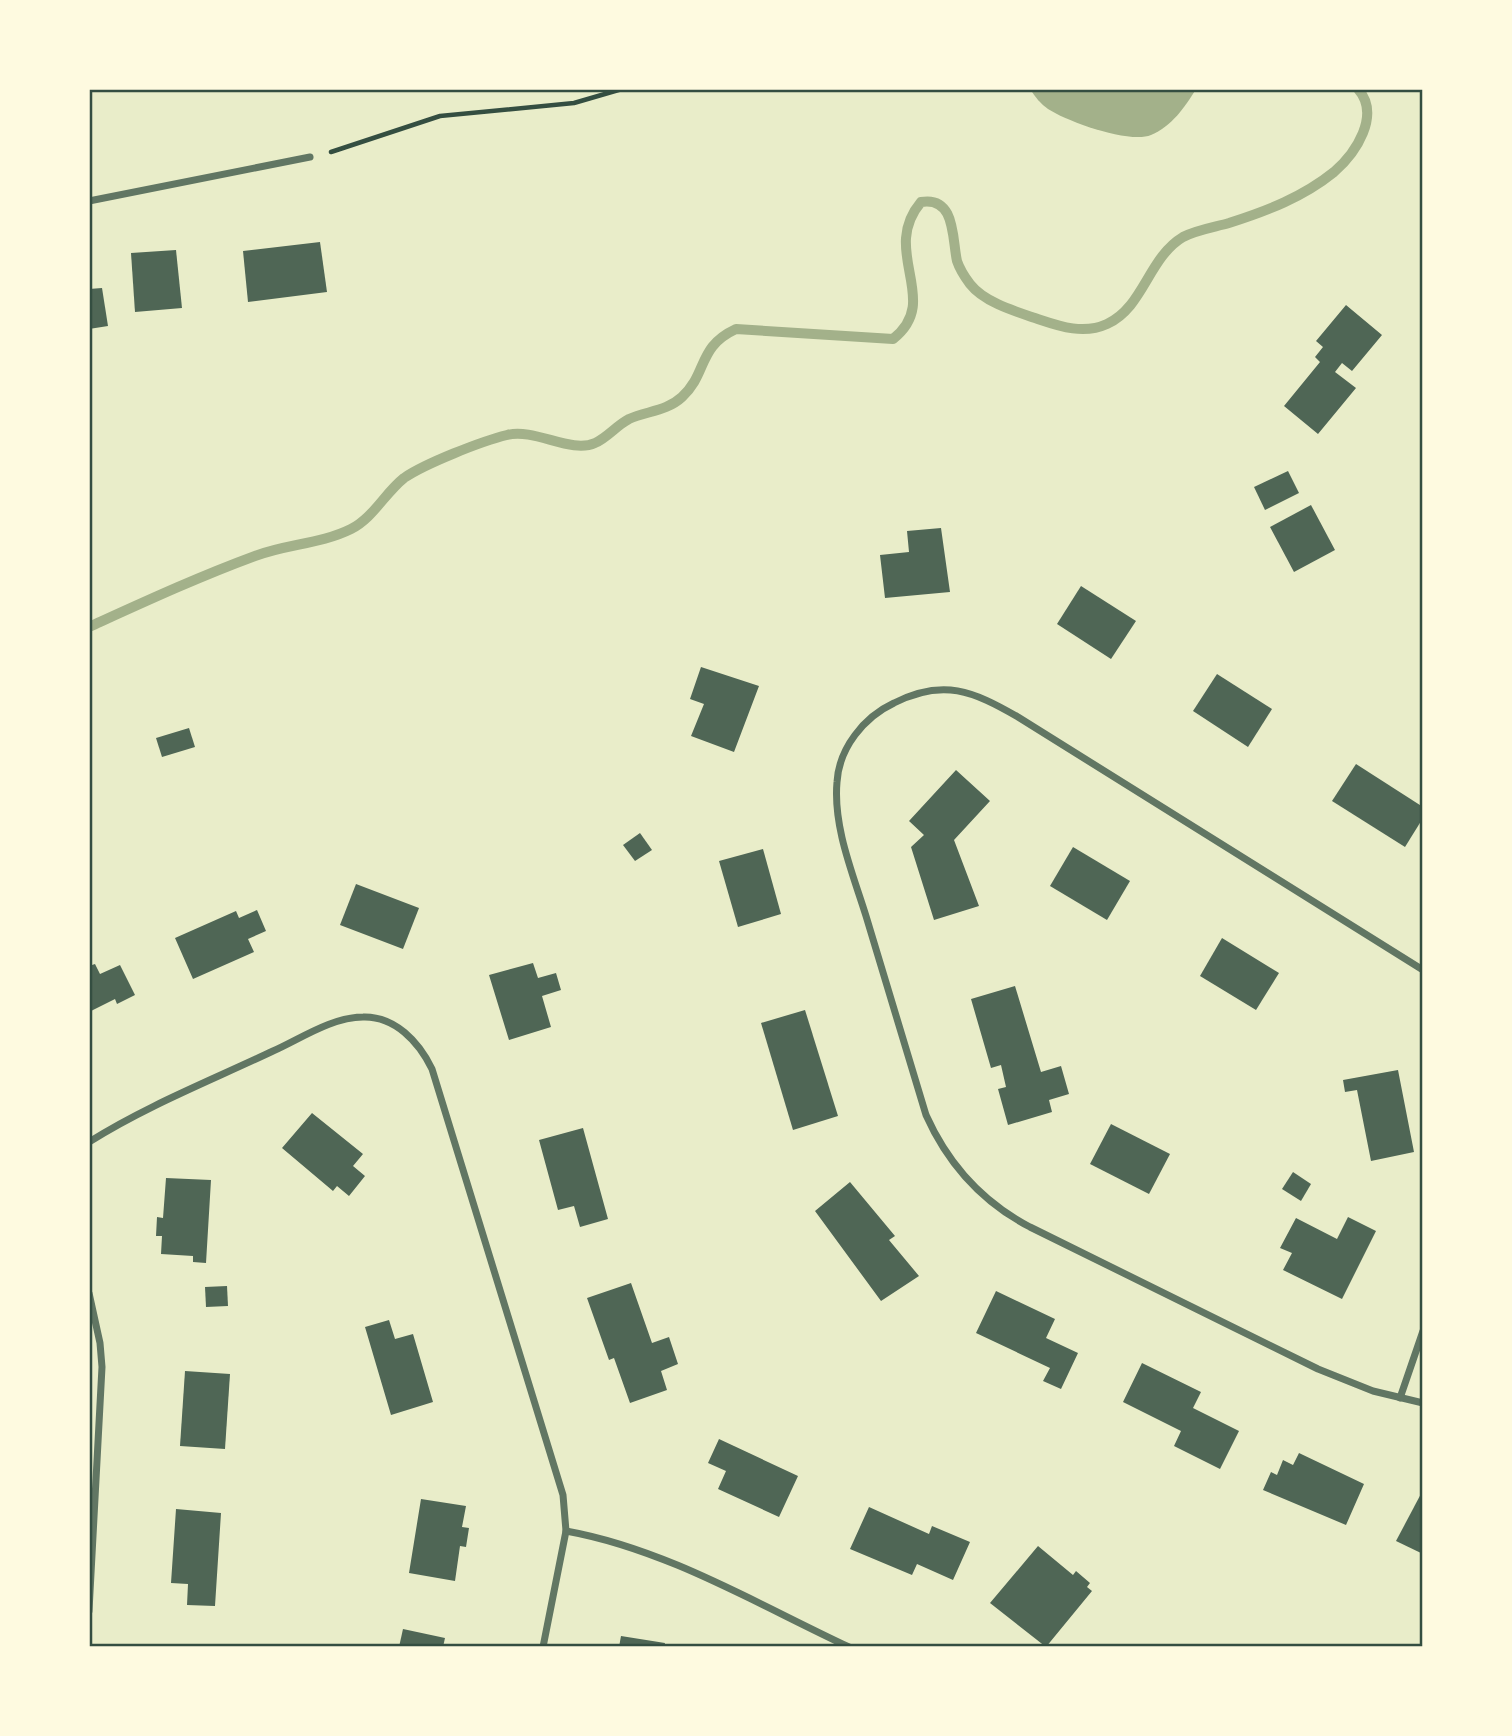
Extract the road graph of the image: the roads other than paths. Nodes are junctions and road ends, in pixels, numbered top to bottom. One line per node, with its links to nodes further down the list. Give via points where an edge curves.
1 (310, 157): 2 (street)
2 (89, 201)
3 (1423, 970): 7 (street, via 1018,717 967,692 930,690 889,705 858,731 840,764 838,806 850,864 926,1115 962,1174 996,1205 1030,1227 1318,1369)
4 (89, 1142): 9 (street, via 333,1024 379,1018 406,1034 418,1044 432,1069 563,1495)
5 (89, 1293): 10 (street, via 102,1367)
6 (1423, 1331): 7 (street)
7 (1400, 1398): 8 (street)
8 (1423, 1403)
9 (566, 1531): 11 (street); 12 (street, via 621,1543 660,1558)
10 (89, 1611)
11 (543, 1647)
12 (849, 1647)

